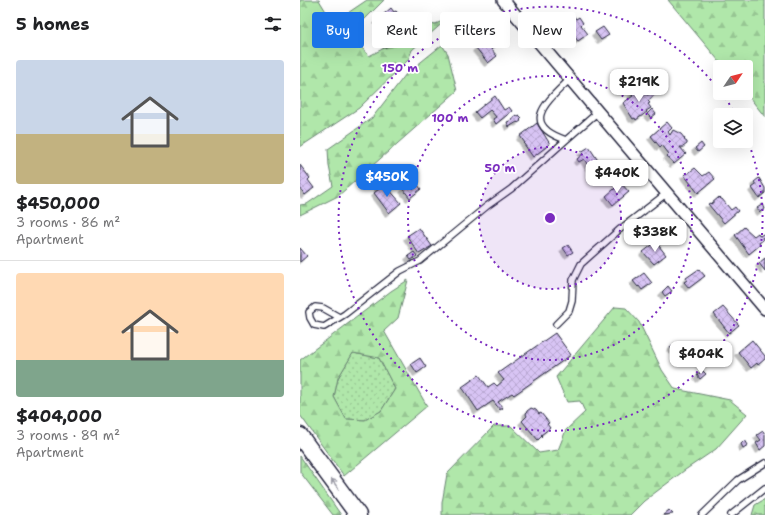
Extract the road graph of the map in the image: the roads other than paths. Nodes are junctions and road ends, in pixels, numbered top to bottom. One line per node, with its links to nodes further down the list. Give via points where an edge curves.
1 (503, 0): 2 (street)
2 (570, 79): 3 (street); 4 (lane, via 542,109 540,120 553,136)
3 (598, 112): 4 (lane); 5 (street)
4 (566, 140): 7 (lane, via 511,189 420,261 400,271)
5 (666, 193): 6 (street); 8 (lane, via 581,264 573,280 569,311)
6 (765, 309)
7 (339, 317): 7 (lane, via 324,326 314,325 309,312 315,307 323,308)
8 (556, 324)
9 (300, 436): 12 (main road, one-way to 9)
10 (765, 463): 13 (lane, via 738,480)
11 (765, 488): 14 (lane)
12 (358, 515)
13 (702, 515)
14 (731, 515)

